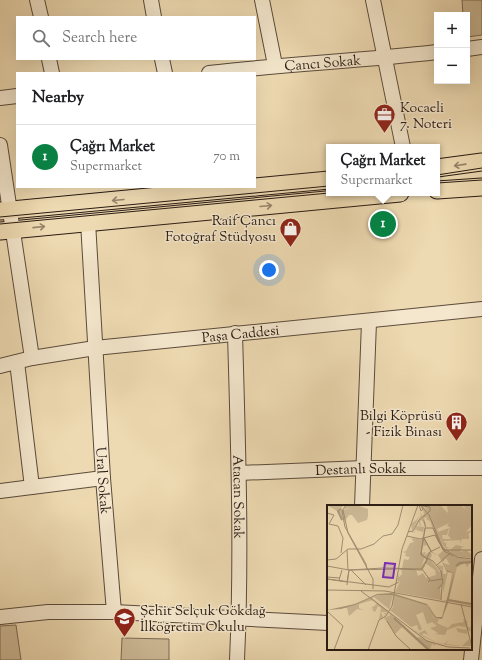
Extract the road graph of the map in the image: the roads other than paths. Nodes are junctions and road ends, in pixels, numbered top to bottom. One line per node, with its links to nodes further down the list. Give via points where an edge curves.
1 (38, 0): 5 (street)
2 (151, 0): 6 (street)
3 (262, 0): 13 (street)
4 (373, 0): 10 (street)
5 (41, 16)
6 (154, 16)
7 (482, 47): 8 (street)
8 (470, 49)
9 (434, 52): 10 (street, Çancı Sokak)
10 (385, 58): 13 (street, Çancı Sokak); 19 (street)
11 (49, 60): 14 (street)
12 (162, 60): 15 (street)
13 (275, 65): 16 (street, Çancı Sokak)
14 (52, 72)
15 (165, 72)
16 (217, 72)
17 (16, 96): 18 (street)
18 (0, 98)
19 (402, 144)
20 (0, 145): 30 (street)
21 (482, 162): 22 (main road, one-way to 22)
22 (440, 168)
23 (326, 180): 24 (main road)
24 (256, 187)
25 (482, 187): 28 (main road)
26 (231, 188): 27 (main road)
27 (184, 190): 30 (main road, one-way to 30)
28 (440, 190)
29 (368, 196): 31 (main road, one-way to 29)
30 (5, 211): 32 (street)
31 (88, 222): 32 (main road, one-way to 31); 36 (street, Ural Sokak)
32 (6, 230): 37 (street)
33 (482, 309): 34 (street, Paşa Caddesi)
34 (369, 322): 35 (street, Paşa Caddesi); 40 (street)
35 (235, 334): 36 (street, Paşa Caddesi); 42 (street, Atacan Sokak)
36 (95, 348): 37 (street, Paşa Caddesi); 43 (street, Ural Sokak)
37 (32, 358): 38 (street, Paşa Caddesi)
38 (17, 362): 39 (street, Paşa Caddesi); 44 (street)
39 (0, 366)
40 (364, 468): 41 (street, Destanlı Sokak); 42 (street, Destanlı Sokak); 46 (street)
41 (482, 468)
42 (239, 473): 50 (street, Atacan Sokak)
43 (103, 478): 44 (street); 48 (street, Ural Sokak)
44 (32, 487): 45 (street)
45 (0, 491)
46 (362, 505)
47 (482, 559): 52 (street)
48 (114, 612): 49 (street, via 48,612); 50 (street)
49 (0, 617)
50 (239, 619): 51 (street); 55 (street, Atacan Sokak)
51 (327, 623)
52 (473, 628): 53 (street)
53 (472, 644)
54 (472, 650): 56 (street)
55 (237, 660)
56 (471, 660)

